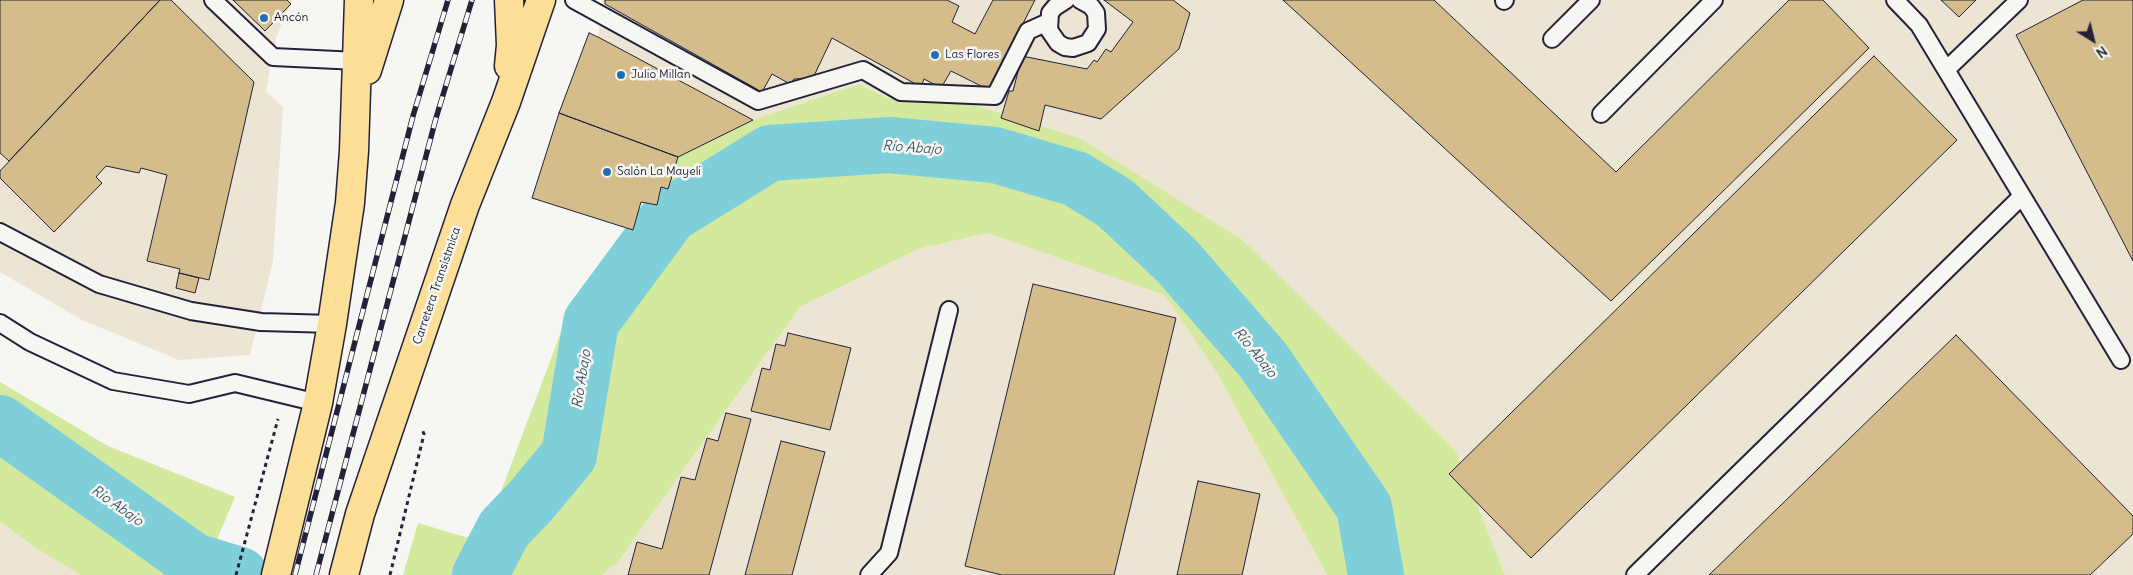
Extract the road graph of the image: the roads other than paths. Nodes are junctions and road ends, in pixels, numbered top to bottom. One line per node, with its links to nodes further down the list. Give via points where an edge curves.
1 (213, 0): 15 (lane, via 273,57)
2 (359, 0): 15 (main road)
3 (389, 0): 18 (main road)
4 (509, 0): 17 (main road, via 511,45)
5 (541, 0): 17 (main road, Carretera Transístmica)
6 (574, 0): 13 (lane, via 758,100 863,70 901,92 996,96 1028,31)
7 (1066, 0): 13 (lane, via 1050,13)
8 (1080, 0): 13 (lane, via 1091,6 1098,21 1098,30 1088,43 1065,48 1052,37)
9 (1591, 0): 14 (lane)
10 (1714, 0): 19 (lane)
11 (1894, 0): 16 (lane, via 1919,25)
12 (2019, 0): 16 (lane)
13 (1048, 22)
14 (1552, 39)
15 (358, 61): 18 (main road)
16 (1946, 70): 20 (lane)
17 (506, 102): 28 (main road, Carretera Transístmica, via 464,205 360,514)
18 (356, 107): 24 (main road, via 350,203)
19 (1601, 114)
20 (2022, 196): 25 (lane); 30 (lane)
21 (0, 232): 24 (lane, via 99,284 191,311 261,322)
22 (950, 310): 29 (lane, via 889,553)
23 (0, 323): 26 (lane, via 30,342 113,381 189,394 234,383)
24 (332, 324): 26 (main road)
25 (2121, 360)
26 (318, 403): 27 (main road)
27 (276, 575)
28 (344, 575)
29 (869, 575)
30 (1635, 575)

